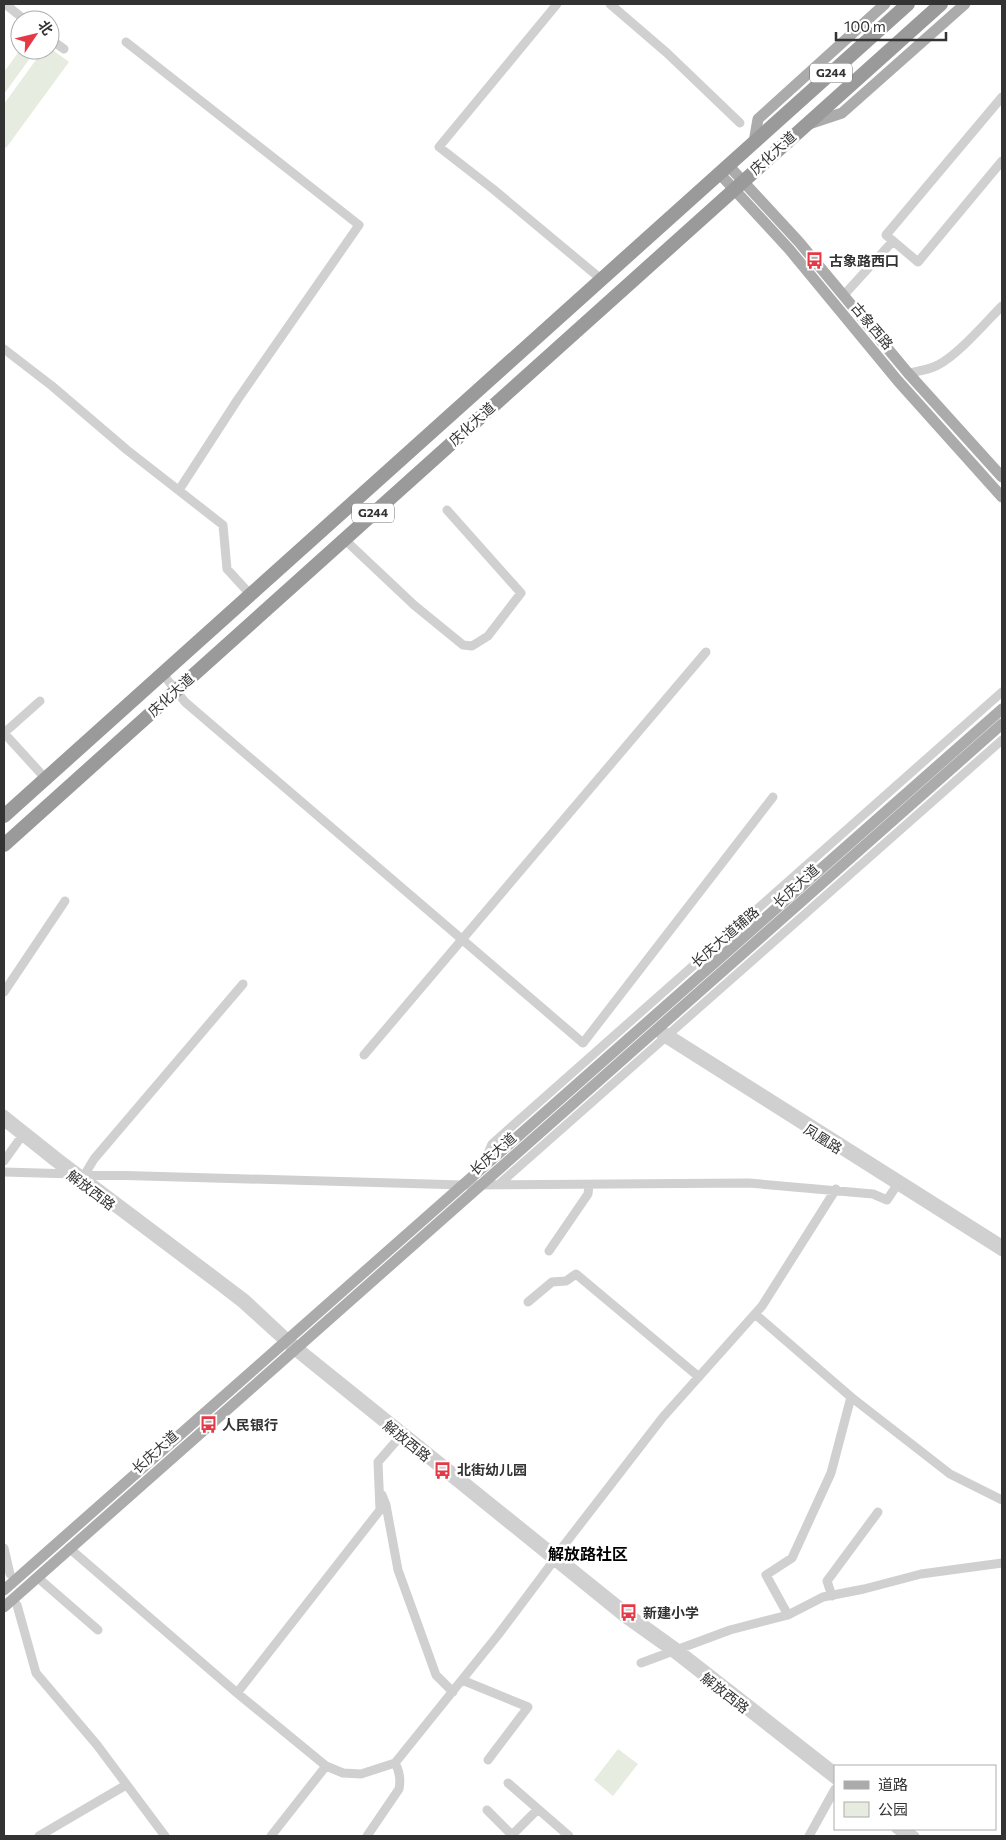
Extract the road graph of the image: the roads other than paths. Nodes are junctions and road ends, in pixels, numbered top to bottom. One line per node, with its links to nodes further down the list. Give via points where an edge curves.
1 (557, 4): 18 (street, via 439,147)
2 (610, 4): 11 (street)
3 (885, 4): 13 (main road, via 758,119)
4 (908, 4): 13 (highway, 庆化大道 / G244)
5 (940, 4): 12 (highway, 庆化大道 / G244)
6 (965, 4): 12 (main road, via 842,113)
7 (126, 42): 24 (street, via 359,225)
8 (60, 46): 9 (street)
9 (64, 49)
10 (1002, 97): 17 (street, via 886,235)
11 (740, 123)
12 (803, 127): 16 (highway, 庆化大道 / G244)
13 (754, 142): 15 (highway, 庆化大道 / G244)
14 (1002, 161): 17 (street, via 918,262)
15 (723, 169): 16 (main road, 古象西路); 18 (highway, 庆化大道 / G244)
16 (738, 185): 19 (main road, 古象西路, via 799,242); 25 (main road, 古象西路, via 898,381); 27 (highway, 庆化大道 / G244)
17 (894, 241): 19 (street)
18 (601, 279): 28 (highway, 庆化大道 / G244)
19 (843, 296): 22 (main road, 古象西路)
20 (1002, 306): 22 (street, via 950,357 929,369)
21 (4, 349): 24 (street)
22 (908, 373): 23 (main road, 古象西路)
23 (1002, 477)
24 (179, 490): 28 (street, via 223,525 227,568)
25 (1002, 497)
26 (447, 510): 27 (street, via 521,593 488,636 472,646 463,646 421,611)
27 (344, 539): 31 (highway, 庆化大道 / G244)
28 (250, 593): 30 (highway, 庆化大道 / G244)
29 (706, 652): 43 (street)
30 (162, 673): 31 (street); 38 (highway, 庆化大道 / G244)
31 (176, 691): 41 (highway, 庆化大道 / G244); 43 (street)
32 (1002, 692): 53 (street, 长庆大道辅路, via 492,1144)
33 (40, 701): 36 (street)
34 (1002, 709): 46 (main road, 长庆大道)
35 (1002, 724): 47 (main road, 长庆大道)
36 (4, 733): 38 (street)
37 (1002, 740): 47 (street)
38 (45, 778): 40 (highway, 庆化大道 / G244)
39 (773, 797): 43 (street, via 583,1043)
40 (4, 816)
41 (4, 845)
42 (65, 901): 45 (street)
43 (462, 939): 48 (street)
44 (243, 984): 56 (street)
45 (4, 992)
46 (646, 1023): 47 (street, 凤凰路); 53 (main road, 长庆大道)
47 (662, 1033): 59 (main road, 长庆大道); 60 (street); 61 (street, 凤凰路); 63 (street, 凤凰路)
48 (364, 1055)
49 (4, 1114): 51 (street, 解放西路)
50 (4, 1122): 51 (street, 解放西路)
51 (23, 1133): 52 (street); 55 (street, 解放西路); 56 (street, 解放西路)
52 (4, 1161)
53 (481, 1169): 58 (main road, 长庆大道)
54 (4, 1172): 55 (street)
55 (70, 1174): 56 (street); 68 (street, 解放西路)
56 (83, 1174): 58 (street); 68 (street, 解放西路, via 245,1298)
57 (588, 1184): 60 (street); 62 (street, via 749,1183); 64 (street, via 588,1194)
58 (463, 1185): 59 (street); 68 (main road, 长庆大道)
59 (480, 1185): 60 (street); 68 (main road, 长庆大道)
60 (498, 1185)
61 (897, 1186): 62 (street, via 887,1200 874,1194); 65 (street, 凤凰路)
62 (836, 1189): 67 (street)
63 (1002, 1244)
64 (549, 1251)
65 (1002, 1252)
66 (528, 1302): 69 (street, via 552,1282 566,1281 576,1274)
67 (755, 1314): 69 (street); 70 (street)
68 (291, 1344): 71 (street, 解放西路); 76 (main road, 长庆大道); 81 (main road, 长庆大道)
69 (699, 1377): 77 (street, via 663,1417)
70 (852, 1397): 73 (street, via 950,1474); 85 (street, via 831,1473 792,1558 766,1576)
71 (402, 1433): 72 (street, via 378,1462); 77 (street, 解放西路)
72 (379, 1488): 90 (street, via 386,1505 398,1570 410,1604 436,1675); 91 (street, via 380,1510)
73 (1002, 1500)
74 (878, 1512): 82 (street, via 827,1581)
75 (4, 1548): 79 (street)
76 (69, 1548): 80 (main road, 长庆大道); 91 (street)
77 (555, 1557): 87 (street, 解放西路, via 624,1618); 89 (street)
78 (1002, 1563): 82 (street, via 921,1574)
79 (10, 1574)
80 (37, 1577): 84 (main road, 长庆大道); 86 (street)
81 (4, 1590)
82 (832, 1596): 85 (street)
83 (17, 1605): 98 (street, via 36,1673)
84 (4, 1607)
85 (788, 1615): 87 (street, via 730,1630)
86 (98, 1630)
87 (675, 1651): 88 (street); 95 (street, 解放西路); 96 (street, 解放西路)
88 (641, 1663)
89 (462, 1680): 90 (street); 92 (street, via 528,1707)
90 (453, 1692): 93 (street)
91 (237, 1693): 94 (street)
92 (488, 1760)
93 (395, 1763): 94 (street, via 361,1774 343,1773); 105 (street, via 401,1780 399,1789)
94 (326, 1766): 104 (street)
95 (834, 1770)
96 (834, 1779)
97 (508, 1783): 100 (street)
98 (126, 1785): 102 (street); 103 (street)
99 (834, 1790): 108 (street)
100 (538, 1809): 106 (street); 107 (street)
101 (487, 1810): 106 (street)
102 (39, 1836)
103 (165, 1836)
104 (271, 1836)
105 (367, 1836)
106 (512, 1836)
107 (569, 1836)
108 (809, 1836)

